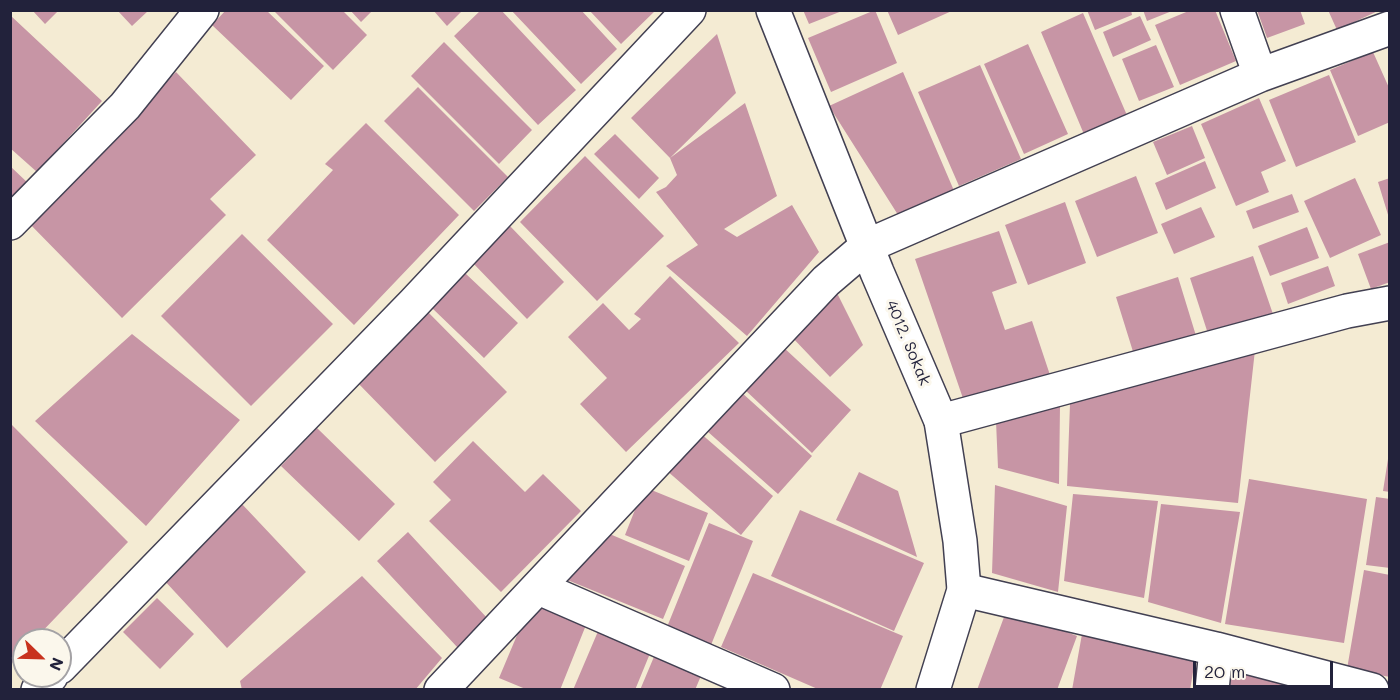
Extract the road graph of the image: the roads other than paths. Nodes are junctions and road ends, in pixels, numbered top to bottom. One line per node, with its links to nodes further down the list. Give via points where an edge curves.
1 (202, 10): 7 (street, via 125,106)
2 (689, 10): 14 (street, via 414,303)
3 (773, 10): 8 (street, 4012. Sokak)
4 (1237, 10): 6 (street)
5 (1389, 28): 6 (street)
6 (1260, 75): 8 (street)
7 (10, 223)
8 (867, 246): 10 (street, 4012. Sokak); 11 (street, via 826,281)
9 (1389, 303): 10 (street)
10 (941, 421): 12 (street, 4012. Sokak)
11 (539, 588): 15 (street); 16 (street)
12 (964, 590): 13 (street); 17 (street, 4012. Sokak)
13 (1216, 649): 18 (street); 19 (street)
14 (72, 655)
15 (441, 690)
16 (773, 690)
17 (933, 690)
18 (1212, 690)
19 (1372, 690)

